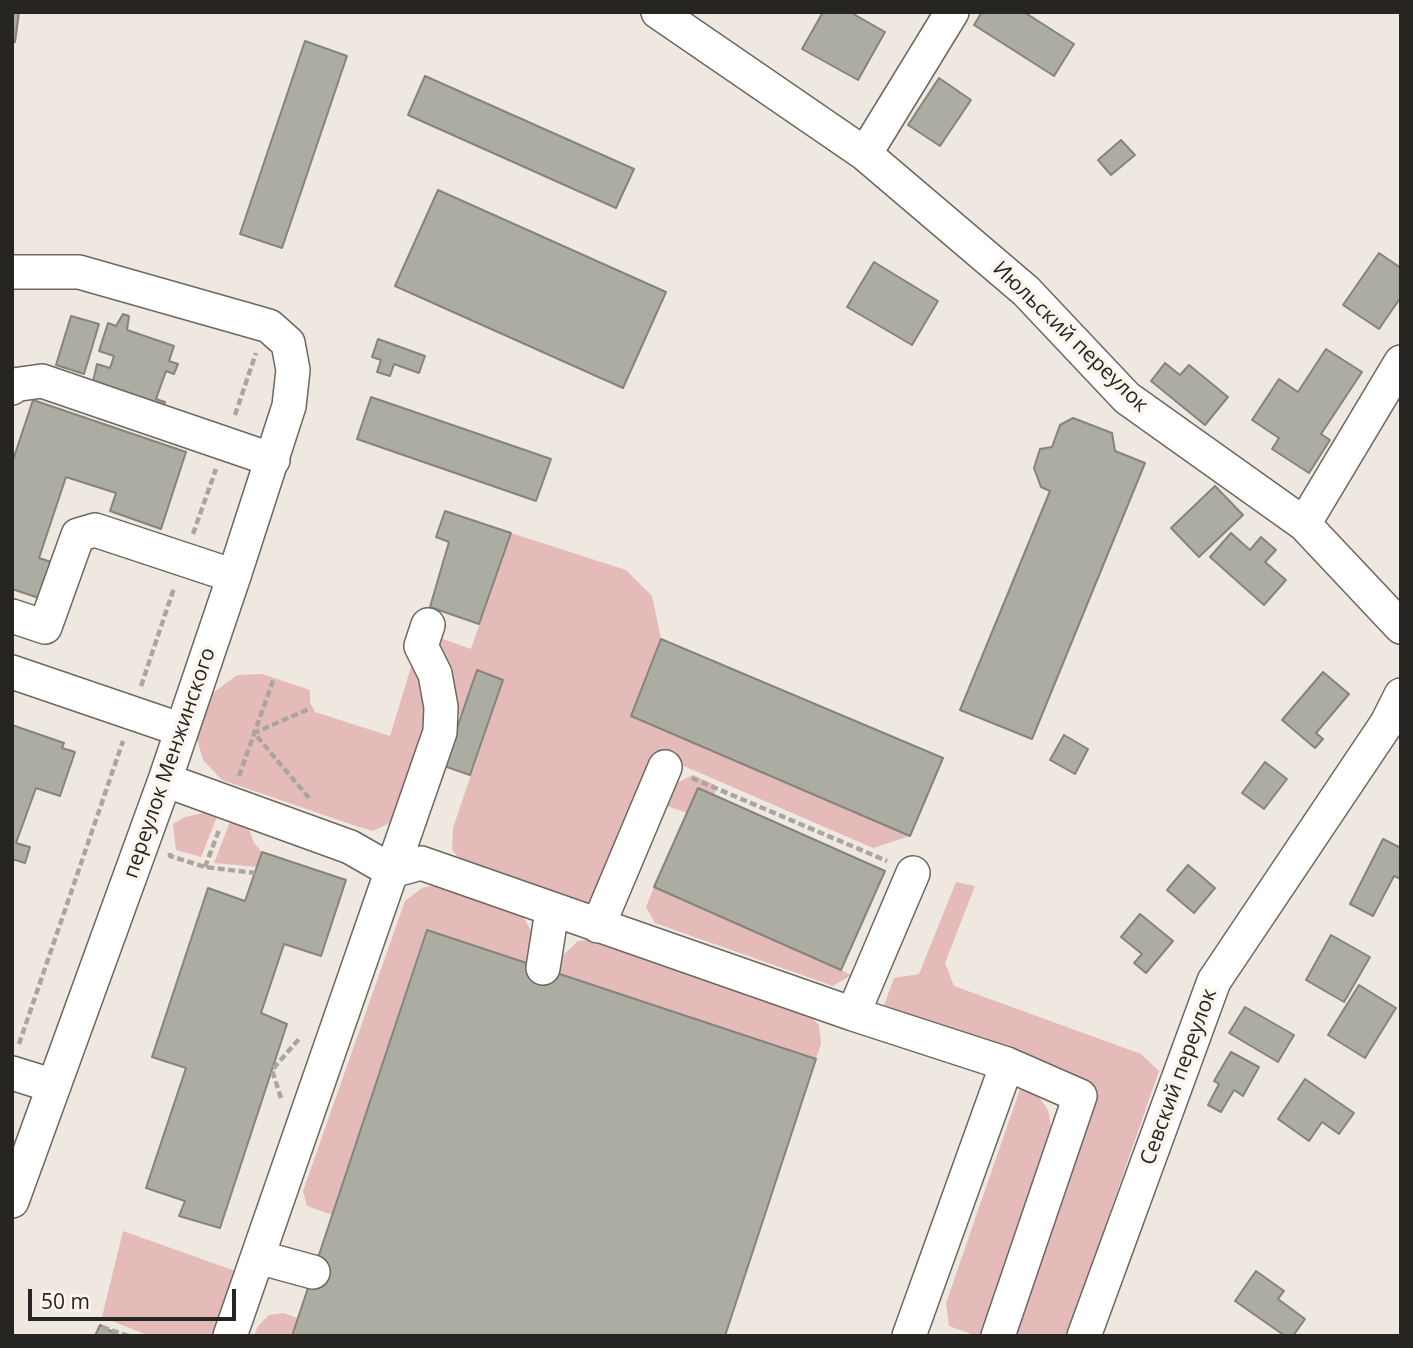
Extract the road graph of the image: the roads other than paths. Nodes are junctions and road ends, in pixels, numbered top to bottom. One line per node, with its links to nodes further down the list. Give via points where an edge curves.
1 (658, 12): 3 (street, Июльский переулок)
2 (952, 12): 3 (street)
3 (865, 154): 8 (street, Июльский переулок, via 1026,291 1127,398)
4 (12, 272): 7 (street, переулок Менжинского, via 79,272 288,343 293,370 289,406)
5 (1401, 362): 8 (street)
6 (12, 388): 7 (street, via 42,381)
7 (273, 460): 9 (street, переулок Менжинского)
8 (1304, 524): 12 (street, Июльский переулок)
9 (234, 576): 10 (street, via 95,530 78,535 45,627); 15 (street, переулок Менжинского)
10 (12, 616)
11 (428, 625): 18 (street, via 421,646 435,674 440,732)
12 (1401, 627)
13 (12, 672): 15 (street)
14 (1401, 695): 34 (street, Севский переулок, via 1387,723 1214,981)
15 (182, 730): 17 (street, переулок Менжинского)
16 (665, 767): 21 (street)
17 (165, 780): 18 (street, via 350,847); 26 (street, переулок Менжинского)
18 (392, 871): 20 (street, via 421,863); 29 (street)
19 (913, 873): 23 (street)
20 (552, 911): 21 (street); 22 (street)
21 (598, 926): 23 (street)
22 (543, 968)
23 (853, 1014): 25 (street)
24 (14, 1062): 26 (street)
25 (1007, 1064): 32 (street); 33 (street, via 1080,1096)
26 (54, 1086): 27 (street, переулок Менжинского)
27 (22, 1141): 28 (street, переулок Менжинского)
28 (12, 1201)
29 (258, 1257): 30 (street); 31 (street)
30 (313, 1272)
31 (230, 1336)
32 (909, 1336)
33 (998, 1336)
34 (1084, 1336)

